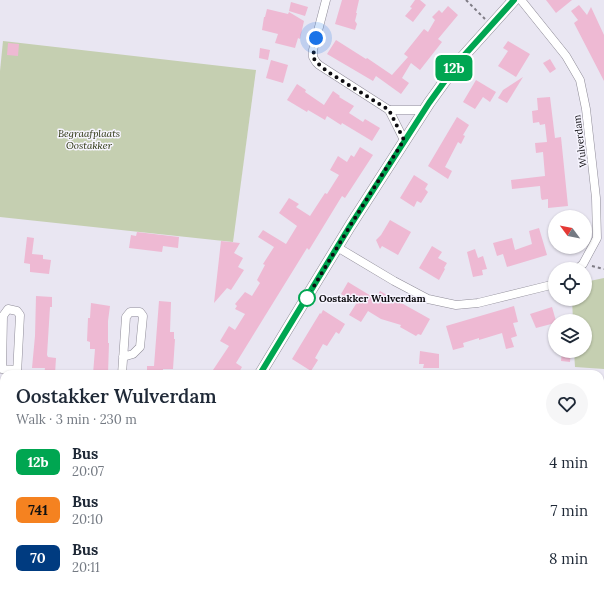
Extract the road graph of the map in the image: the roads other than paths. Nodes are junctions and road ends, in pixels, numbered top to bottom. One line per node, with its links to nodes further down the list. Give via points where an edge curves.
1 (326, 0): 4 (street, via 313,57 328,72)
2 (514, 0): 5 (street, via 460,60)
3 (521, 0): 8 (street, Wulverdam, via 566,56 580,80 586,109 596,198 597,238)
4 (389, 110): 5 (street); 6 (street)
5 (424, 110): 6 (street)
6 (404, 140): 7 (street)
7 (337, 247): 9 (street, via 428,299 456,305 478,303); 14 (street)
8 (583, 262)
9 (548, 286)
10 (123, 357): 10 (street, via 126,317 130,312 140,312 143,316 140,347 133,354); 13 (street)
11 (7, 370): 12 (street, via 2,369 3,316 8,309 17,311 20,315)
12 (17, 370)
13 (122, 370)
14 (262, 370)

